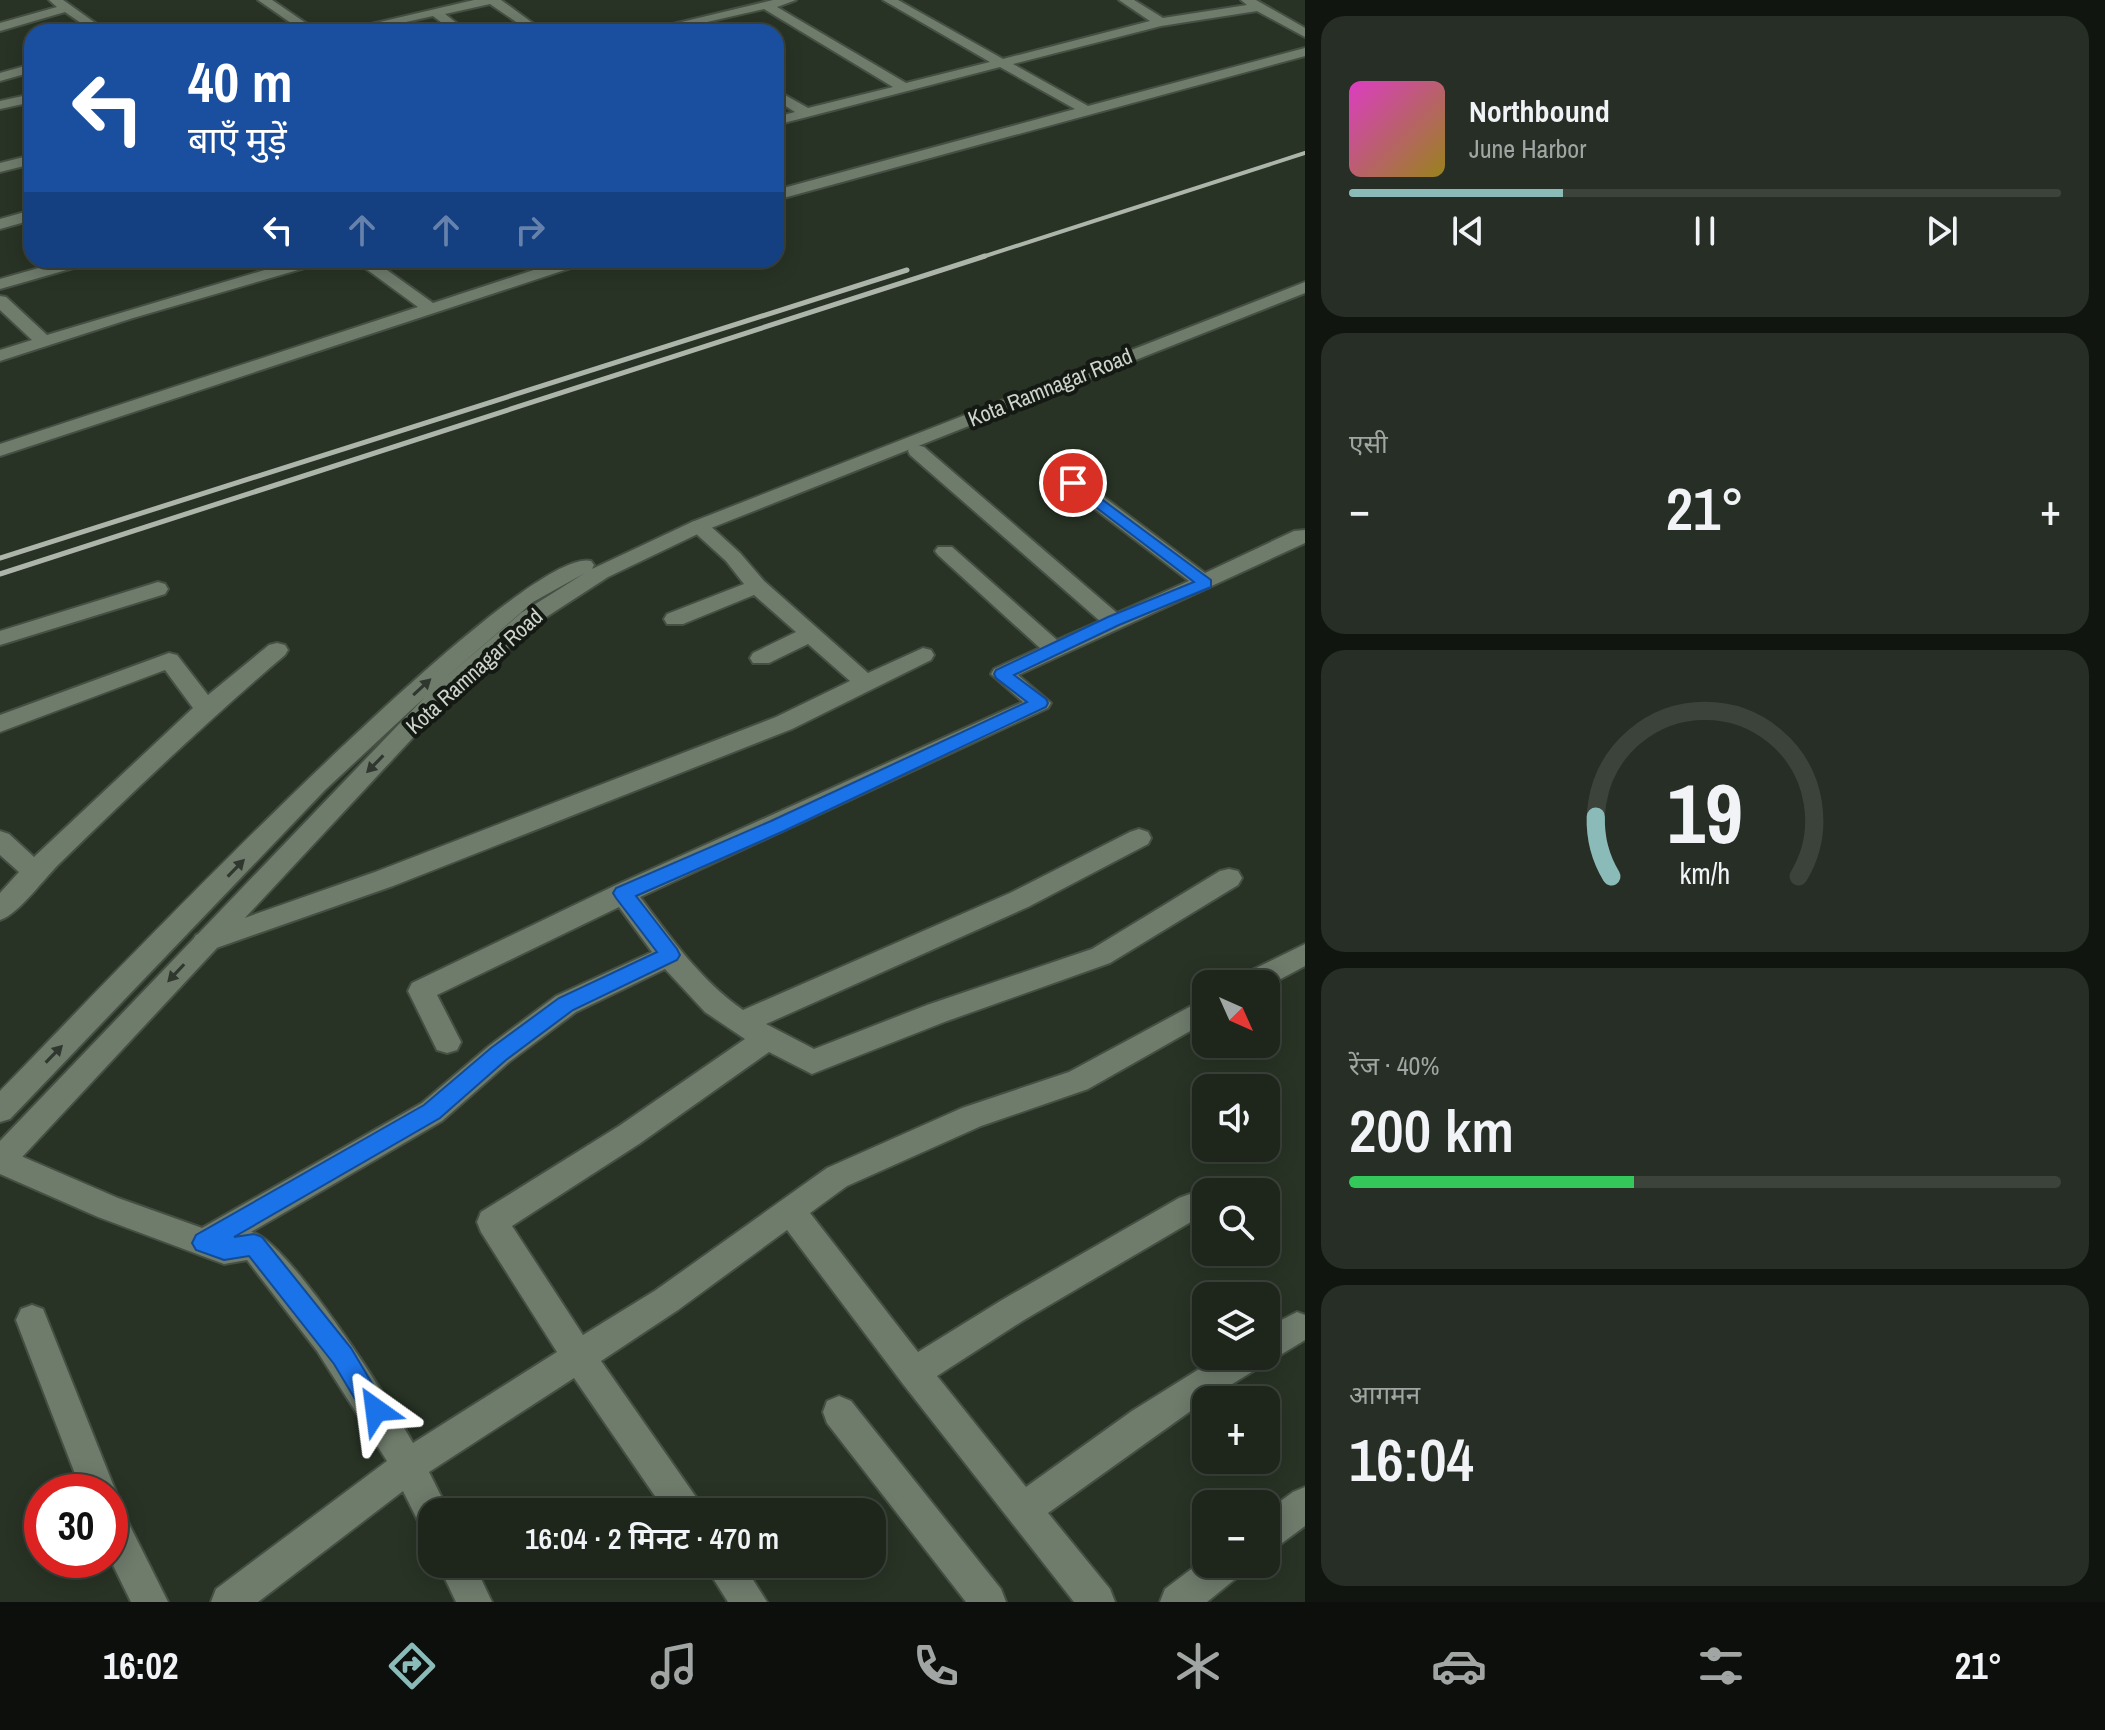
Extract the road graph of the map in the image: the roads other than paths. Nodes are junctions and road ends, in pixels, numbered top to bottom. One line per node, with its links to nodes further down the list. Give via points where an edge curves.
1 (264, 0): 12 (street)
2 (492, 0): 9 (street); 15 (street)
3 (790, 0): 8 (street)
4 (889, 0): 20 (street)
5 (1125, 0): 10 (street)
6 (1253, 3): 10 (street); 18 (street)
7 (61, 4): 11 (street); 17 (street)
8 (767, 6): 16 (street); 23 (street)
9 (435, 12): 13 (street); 14 (street)
10 (1161, 22): 20 (street)
11 (90, 24)
12 (301, 24)
13 (383, 24)
14 (451, 24)
15 (527, 24)
16 (693, 24)
17 (0, 27)
18 (1305, 33)
19 (1305, 52): 27 (street)
20 (1001, 62): 23 (street); 27 (street)
21 (24, 70): 22 (street)
22 (0, 77)
23 (904, 88): 28 (street)
24 (784, 99): 28 (street)
25 (24, 100): 26 (street)
26 (0, 105)
27 (1084, 109): 32 (street)
28 (806, 113): 29 (street)
29 (784, 119)
30 (24, 161): 31 (street)
31 (0, 168)
32 (784, 193)
33 (24, 217): 34 (street)
34 (0, 224)
35 (57, 268): 40 (street)
36 (289, 268): 44 (street)
37 (373, 268): 43 (street)
38 (556, 268): 43 (street)
39 (1305, 271): 80 (street, one-way to 39, via 317,784 526,597 700,509)
40 (0, 284)
41 (1305, 287): 49 (street, Kota Ramnagar Road)
42 (0, 301): 44 (street)
43 (433, 310): 46 (street)
44 (43, 340): 45 (street)
45 (0, 356)
46 (0, 450)
47 (917, 451): 56 (street)
48 (1073, 483): 52 (street)
49 (699, 526): 53 (street); 72 (street, Kota Ramnagar Road, one-way to 72, via 601,572 529,618 440,695)
50 (1305, 537): 52 (street)
51 (945, 551): 59 (street)
52 (1205, 583): 56 (street)
53 (757, 586): 55 (street); 57 (street)
54 (158, 589): 58 (street)
55 (675, 619)
56 (1113, 621): 59 (street)
57 (810, 634): 62 (street); 63 (street)
58 (0, 638)
59 (1054, 649): 70 (street, via 1002,674 1040,703)
60 (277, 650): 64 (street)
61 (923, 655): 63 (street)
62 (761, 658)
63 (867, 684): 72 (street, via 784,723 384,879)
64 (206, 709): 65 (street, via 169,660); 68 (street)
65 (0, 724)
66 (1139, 838): 77 (street, via 1019,900)
67 (0, 840): 68 (street)
68 (34, 872): 71 (street)
69 (1229, 878): 78 (street, via 1101,956 812,1062)
70 (623, 893): 74 (street); 79 (street, via 421,991)
71 (0, 910)
72 (205, 942): 81 (street, Kota Ramnagar Road, one-way to 81)
73 (1305, 954): 75 (street)
74 (670, 955): 77 (street, via 714,1003); 84 (street, via 566,1004 432,1112)
75 (1275, 970)
76 (1192, 1017): 83 (street, via 1078,1081 972,1117 837,1177)
77 (741, 1023): 78 (street)
78 (768, 1038): 88 (street, via 492,1222)
79 (447, 1042)
80 (0, 1110)
81 (0, 1160): 84 (street)
82 (1190, 1207): 90 (street)
83 (789, 1209): 88 (street); 90 (street)
84 (204, 1243): 92 (street, via 224,1250 254,1245 343,1356)
85 (32, 1320): 93 (street)
86 (1297, 1327): 87 (street)
87 (1280, 1337)
88 (579, 1357): 92 (street); 95 (street)
89 (1227, 1370): 97 (street)
90 (914, 1373): 97 (street)
91 (839, 1412): 107 (street)
92 (409, 1465): 94 (street); 104 (street)
93 (92, 1474)
94 (425, 1498)
95 (676, 1498)
96 (1305, 1504): 98 (street)
97 (1024, 1509): 108 (street)
98 (1280, 1523)
99 (128, 1558): 103 (street)
100 (463, 1578): 105 (street)
101 (732, 1578): 106 (street)
102 (1209, 1578): 109 (street)
103 (150, 1602)
104 (229, 1602)
105 (474, 1602)
106 (749, 1602)
107 (988, 1602)
108 (1097, 1602)
109 (1178, 1602)

